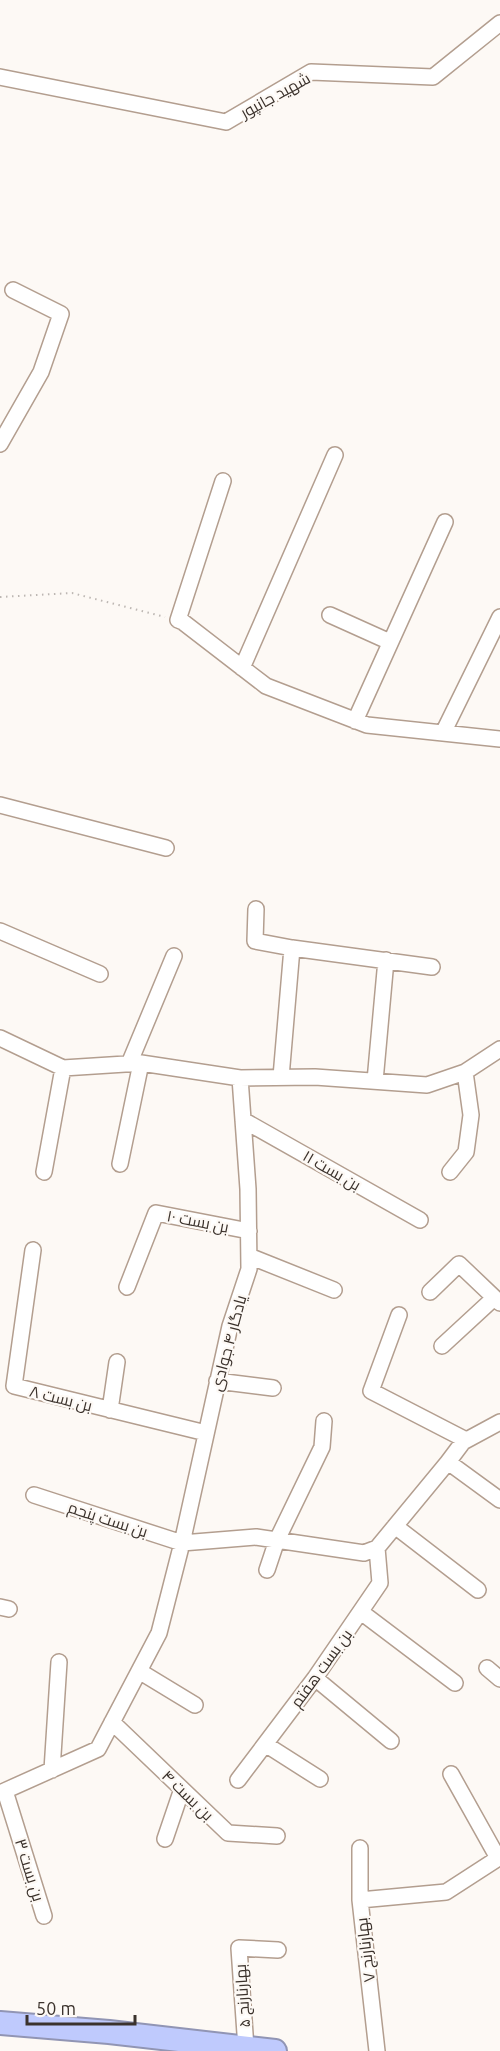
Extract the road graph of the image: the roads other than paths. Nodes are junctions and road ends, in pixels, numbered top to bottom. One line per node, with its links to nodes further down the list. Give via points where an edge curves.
1 (500, 23): 2 (street, شهید جانپور, via 433,77 312,72 226,122)
2 (0, 77)
3 (13, 290): 4 (street, via 61,314 41,372)
4 (0, 444)
5 (335, 454): 11 (street)
6 (221, 484): 11 (street, via 178,620)
7 (445, 522): 10 (street)
8 (330, 615): 10 (street)
9 (500, 617): 13 (street)
10 (390, 642): 12 (street)
11 (242, 668): 12 (street, via 266,686)
12 (355, 721): 13 (street, via 367,726)
13 (443, 733): 14 (street)
14 (500, 739)
15 (0, 805): 16 (street)
16 (166, 848)
17 (256, 909): 19 (street, via 255,941)
18 (0, 931): 23 (street)
19 (292, 948): 21 (street); 29 (street)
20 (174, 956): 26 (street)
21 (386, 960): 22 (street); 31 (street)
22 (432, 967)
23 (100, 974)
24 (0, 1038): 27 (street)
25 (500, 1049): 28 (street)
26 (135, 1063): 27 (street); 30 (street); 33 (street)
27 (63, 1068): 34 (street)
28 (465, 1072): 31 (street, via 427,1085); 35 (street, via 471,1115 466,1152)
29 (281, 1077): 30 (street); 31 (street)
30 (240, 1078): 32 (street, یادگار ۴ جوادی)
31 (375, 1082)
32 (243, 1120): 36 (street, بن بست ۱۱); 37 (street, یادگار ۴ جوادی)
33 (120, 1164)
34 (44, 1172)
35 (450, 1172)
36 (420, 1220)
37 (249, 1231): 39 (street, یادگار ۴ جوادی); 40 (street, بن بست ۱۰, via 156,1213)
38 (33, 1250): 49 (street, بن بست ۸, via 14,1386)
39 (249, 1256): 41 (street); 47 (street, یادگار ۴ جوادی, via 249,1269)
40 (127, 1287)
41 (334, 1290)
42 (430, 1292): 43 (street, via 459,1264)
43 (497, 1300): 45 (street)
44 (399, 1315): 53 (street, via 371,1391)
45 (442, 1346)
46 (117, 1362): 49 (street)
47 (217, 1381): 48 (street); 52 (street, یادگار ۴ جوادی)
48 (273, 1388)
49 (110, 1410): 52 (street, بن بست ۸)
50 (324, 1421): 58 (street, via 322,1447)
51 (500, 1422): 53 (street)
52 (206, 1433): 59 (street, یادگار ۴ جوادی)
53 (466, 1440): 54 (street)
54 (448, 1462): 56 (street); 57 (street)
55 (34, 1495): 59 (street, بن بست پنجم)
56 (500, 1500)
57 (394, 1526): 60 (street); 62 (street)
58 (276, 1540): 59 (street, via 256,1537); 60 (street, via 364,1552); 61 (street)
59 (182, 1543): 66 (street, یادگار ۴ جوادی, via 159,1633)
60 (376, 1548): 63 (street, بن بست هفتم, via 380,1583)
61 (267, 1570)
62 (478, 1590)
63 (361, 1612): 67 (street, بن بست هفتم); 69 (street)
64 (59, 1662): 74 (street)
65 (487, 1668): 68 (street)
66 (139, 1671): 70 (street); 71 (street, یادگار ۴ جوادی)
67 (315, 1678): 72 (street); 73 (street, بن بست هفتم)
68 (500, 1679)
69 (455, 1683)
70 (195, 1705)
71 (112, 1722): 74 (street, یادگار ۴ جوادی, via 98,1749); 78 (street, بن بست ۴)
72 (391, 1741)
73 (266, 1744): 76 (street); 77 (street, بن بست هفتم)
74 (52, 1770): 79 (street, یادگار ۴ جوادی)
75 (451, 1774): 83 (street)
76 (320, 1779)
77 (238, 1780)
78 (182, 1789): 80 (street, بن بست ۴, via 228,1833); 81 (street)
79 (3, 1792): 85 (street, بن بست ۳)
80 (277, 1836)
81 (165, 1839)
82 (360, 1848): 84 (street, بهارنارنج ۷)
83 (499, 1857): 84 (street, via 446,1892)
84 (360, 1900): 90 (street, بهارنارنج ۷)
85 (44, 1916)
86 (278, 1950): 88 (street, بهارنارنج ۵, via 238,1948)
87 (0, 2023): 88 (highway)
88 (246, 2048): 89 (highway)
89 (275, 2051)
90 (377, 2051)

